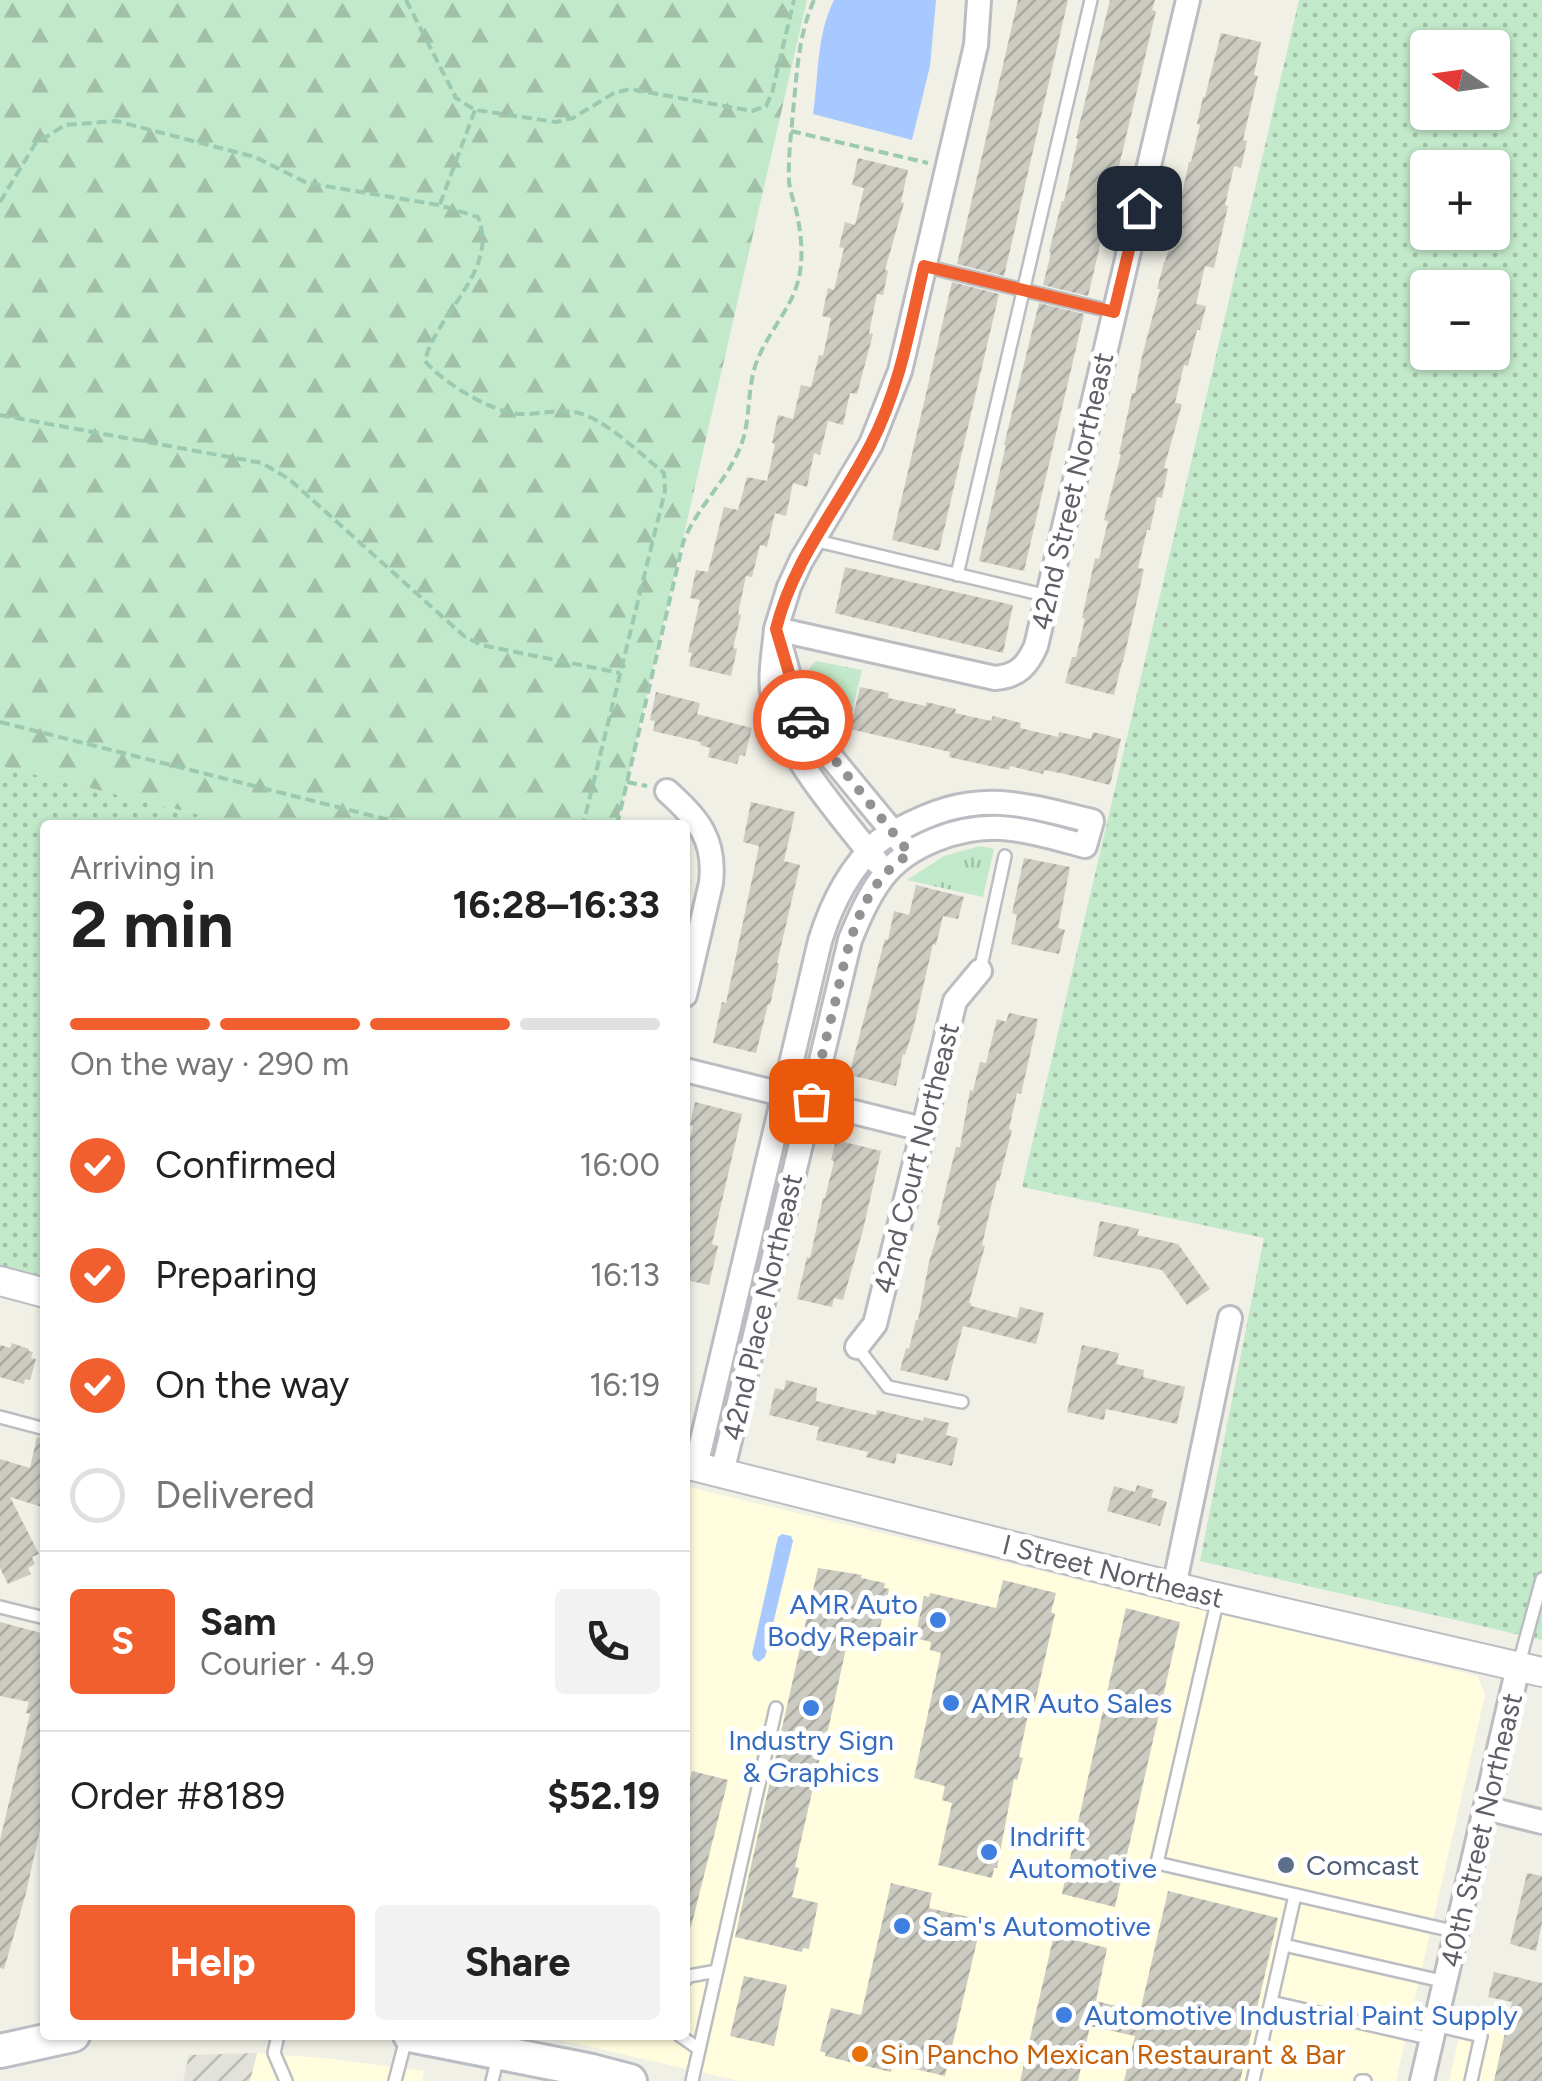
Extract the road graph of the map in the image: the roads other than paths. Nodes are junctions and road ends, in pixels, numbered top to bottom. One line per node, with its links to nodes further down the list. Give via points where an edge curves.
1 (979, 0): 4 (street, via 976,45)
2 (1091, 0): 5 (lane)
3 (1188, 0): 6 (street, 42nd Street Northeast)
4 (924, 266): 5 (lane); 7 (street, via 886,410)
5 (1024, 290): 6 (lane); 8 (lane)
6 (1114, 312): 9 (street, 42nd Street Northeast)
7 (813, 540): 8 (lane); 10 (street)
8 (957, 574): 9 (lane)
9 (1048, 596): 10 (street, 42nd Street Northeast, via 1029,663 1006,677)
10 (776, 629): 12 (street, via 807,728)
11 (668, 790): 16 (street, via 692,813 713,864)
12 (881, 842): 14 (street); 14 (street, via 944,808 966,804 1023,805 1092,821 1085,846 997,828 946,836); 18 (street, 42nd Place Northeast, via 828,916)
13 (1005, 856): 15 (lane)
14 (898, 863): 19 (street, 42nd Place Northeast, via 864,906 850,940)
15 (980, 970): 20 (street, 42nd Court Northeast, via 955,1001)
16 (690, 973)
17 (690, 1071): 18 (street)
18 (783, 1094): 19 (street); 28 (street, 42nd Place Northeast)
19 (811, 1101): 20 (street); 28 (street, 42nd Place Northeast)
20 (922, 1128): 24 (street, 42nd Court Northeast, via 876,1324)
21 (0, 1281): 22 (street)
22 (40, 1292)
23 (1230, 1318): 30 (street)
24 (858, 1347): 25 (lane, via 888,1387)
25 (962, 1402)
26 (0, 1417): 27 (lane)
27 (40, 1428)
28 (701, 1468): 30 (street, I Street Northeast)
29 (1542, 1579): 34 (lane, 40th Street Northeast)
30 (1174, 1587): 31 (street, I Street Northeast)
31 (1218, 1598): 34 (street, I Street Northeast); 38 (lane, via 1157,1863)
32 (0, 1607): 33 (lane)
33 (40, 1617)
34 (1530, 1669): 36 (street, 40th Street Northeast)
35 (776, 1708): 41 (lane)
36 (1486, 1808): 37 (street); 39 (street, 40th Street Northeast)
37 (1542, 1822)
38 (1295, 1895): 39 (lane); 40 (lane)
39 (1457, 1932): 43 (street, 40th Street Northeast)
40 (1284, 1945): 43 (lane); 44 (lane)
41 (717, 1971): 42 (lane); 51 (lane)
42 (690, 1976)
43 (1446, 1982): 45 (street, 40th Street Northeast)
44 (1271, 2002): 45 (lane); 58 (lane)
45 (1434, 2032): 59 (street, 40th Street Northeast); 60 (lane, via 1482,2036)
46 (51, 2040): 52 (main road)
47 (277, 2040): 55 (lane, via 274,2052)
48 (407, 2040): 56 (lane)
49 (422, 2040): 53 (main road)
50 (686, 2040): 51 (lane)
51 (699, 2049): 57 (lane)
52 (0, 2051)
53 (495, 2067): 54 (main road)
54 (621, 2080)
55 (286, 2081)
56 (395, 2081)
57 (692, 2081)
58 (1252, 2081)
59 (1422, 2081)
60 (1471, 2081)

